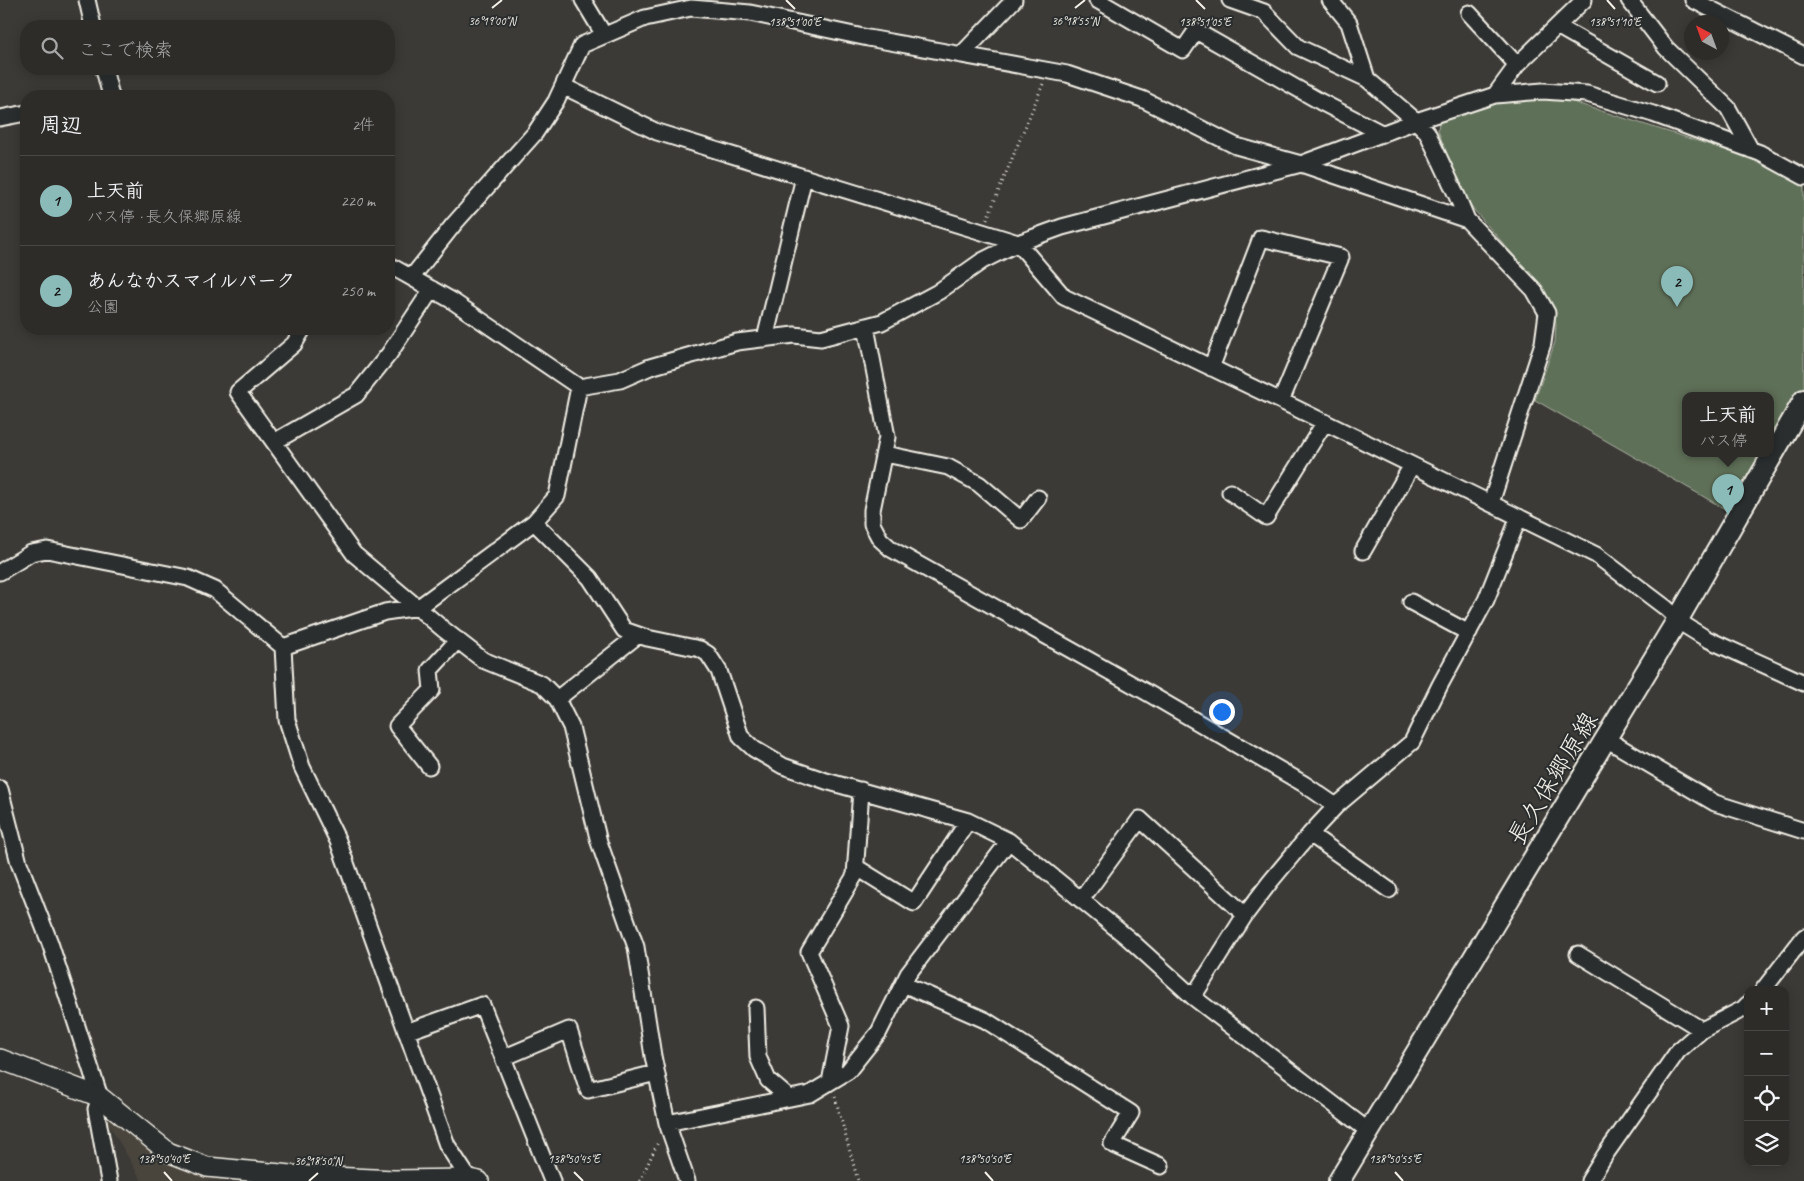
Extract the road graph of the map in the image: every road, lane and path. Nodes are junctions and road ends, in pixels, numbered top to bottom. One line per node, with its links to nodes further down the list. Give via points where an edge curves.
1 (87, 0): 12 (street)
2 (583, 0): 14 (street)
3 (1014, 0): 15 (street)
4 (1097, 0): 28 (street, via 1183,50 1196,31)
5 (1230, 0): 20 (street, via 1264,12 1298,47)
6 (1330, 0): 20 (street, via 1349,23)
7 (1584, 0): 13 (street)
8 (1629, 0): 29 (street, via 1666,48 1728,108)
9 (1693, 0): 16 (street)
10 (697, 4): 14 (street, via 645,18); 15 (street)
11 (1469, 13): 17 (street)
12 (92, 20)
13 (1557, 26): 17 (street); 21 (street)
14 (604, 35): 22 (street, via 582,45)
15 (961, 55): 18 (street)
16 (1804, 56)
17 (1517, 65): 24 (street)
18 (1049, 71): 30 (street, via 1142,99 1236,146); 34 (path)
19 (106, 75): 23 (street)
20 (1367, 79): 27 (street)
21 (1657, 83)
22 (563, 86): 31 (street, via 657,132); 37 (street, via 535,133)
23 (109, 90)
24 (1496, 95): 27 (street); 29 (street, via 1543,91 1587,94 1654,114)
25 (20, 113): 26 (street)
26 (0, 118)
27 (1416, 121): 28 (street); 33 (street, via 1427,132)
28 (1383, 134): 30 (street)
29 (1751, 150): 32 (street)
30 (1301, 164): 33 (street); 35 (street, via 1062,227)
31 (804, 177): 34 (street); 41 (street)
32 (1804, 177)
33 (1467, 220): 54 (street, via 1534,290 1547,313 1543,344)
34 (981, 231): 35 (street)
35 (1018, 242): 39 (street, via 982,261 938,292); 42 (street, via 1064,298)
36 (395, 267): 37 (street)
37 (412, 277): 38 (street)
38 (432, 289): 43 (street); 47 (street, via 389,354 356,394)
39 (866, 327): 41 (street, via 821,338 794,335); 49 (street, via 888,437)
40 (299, 335): 47 (street, via 294,344 238,392)
41 (765, 339): 43 (street, via 737,342 650,367 620,380)
42 (1211, 368): 45 (street); 45 (street, via 1261,238 1341,257)
43 (579, 387): 56 (street, via 556,496)
44 (1804, 400): 48 (main road, 長久保郷原線)
45 (1281, 401): 46 (street)
46 (1325, 422): 51 (street); 52 (street, via 1266,517)
47 (274, 442): 60 (street, via 354,554)
48 (1774, 452)
49 (885, 454): 53 (street, via 948,467 979,484 1021,520); 72 (street, via 872,510 872,524 891,549 1146,692)
50 (1771, 457): 61 (main road, 長久保郷原線)
51 (1412, 465): 54 (street); 57 (street)
52 (1230, 492)
53 (1038, 498)
54 (1490, 503): 55 (street)
55 (1519, 517): 61 (street, via 1596,555); 62 (street, via 1486,600)
56 (534, 522): 60 (street); 63 (street, via 590,578 624,630)
57 (1363, 551)
58 (0, 572): 65 (street, via 31,553 46,550 188,578 215,590)
59 (1411, 602): 62 (street)
60 (419, 607): 64 (street); 65 (street, via 385,612)
61 (1678, 619): 66 (street, via 1707,639); 68 (main road, 長久保郷原線)
62 (1469, 632): 72 (street, via 1412,742)
63 (638, 634): 67 (street); 71 (street, via 700,649 708,654 719,671 741,737 754,750 783,766)
64 (458, 640): 67 (street, via 484,660 542,684); 69 (street, via 430,670 432,690 397,726)
65 (283, 647): 89 (street, via 288,720 302,767 338,841)
66 (1804, 683)
67 (557, 699): 92 (street, via 571,727 598,842 636,947)
68 (1606, 739): 74 (street, via 1715,803); 97 (main road, 長久保郷原線)
69 (429, 766)
70 (0, 789): 94 (street, via 20,863 50,943)
71 (861, 790): 73 (street); 77 (street)
72 (1336, 806): 75 (street)
73 (968, 821): 76 (street); 77 (street, via 914,903)
74 (1804, 831)
75 (1310, 834): 78 (street); 80 (street)
76 (1009, 841): 79 (street); 83 (street)
77 (856, 867): 93 (street, via 855,875 809,952 842,1026)
78 (1390, 890)
79 (1081, 900): 80 (street, via 1140,819); 85 (street)
80 (1245, 915): 85 (street)
81 (1804, 937): 84 (street)
82 (1578, 954): 88 (street)
83 (903, 984): 93 (street, via 879,1032 848,1070); 98 (street, via 986,1020 1131,1113 1112,1144)
84 (1766, 986)
85 (1193, 997): 97 (street)
86 (756, 1008): 95 (street, via 758,1057 768,1080)
87 (1744, 1008): 88 (street)
88 (1702, 1030): 107 (street, via 1678,1051)
89 (406, 1032): 90 (street, via 482,1005); 100 (street, via 447,1145)
90 (503, 1058): 92 (street, via 569,1030 588,1090); 102 (street)
91 (0, 1059): 94 (street)
92 (656, 1074): 96 (street)
93 (830, 1082): 95 (street, via 810,1094); 105 (path)
94 (100, 1097): 99 (street, via 168,1152 207,1166); 101 (street, via 96,1110)
95 (789, 1098): 96 (street)
96 (666, 1124): 103 (path); 104 (street)
97 (1370, 1132): 106 (main road, 長久保郷原線)
98 (1161, 1166)
99 (290, 1178): 100 (street)
100 (474, 1180)
101 (109, 1181)
102 (552, 1181)
103 (640, 1181)
104 (687, 1181)
105 (858, 1181)
106 (1339, 1181)
107 (1589, 1181)

